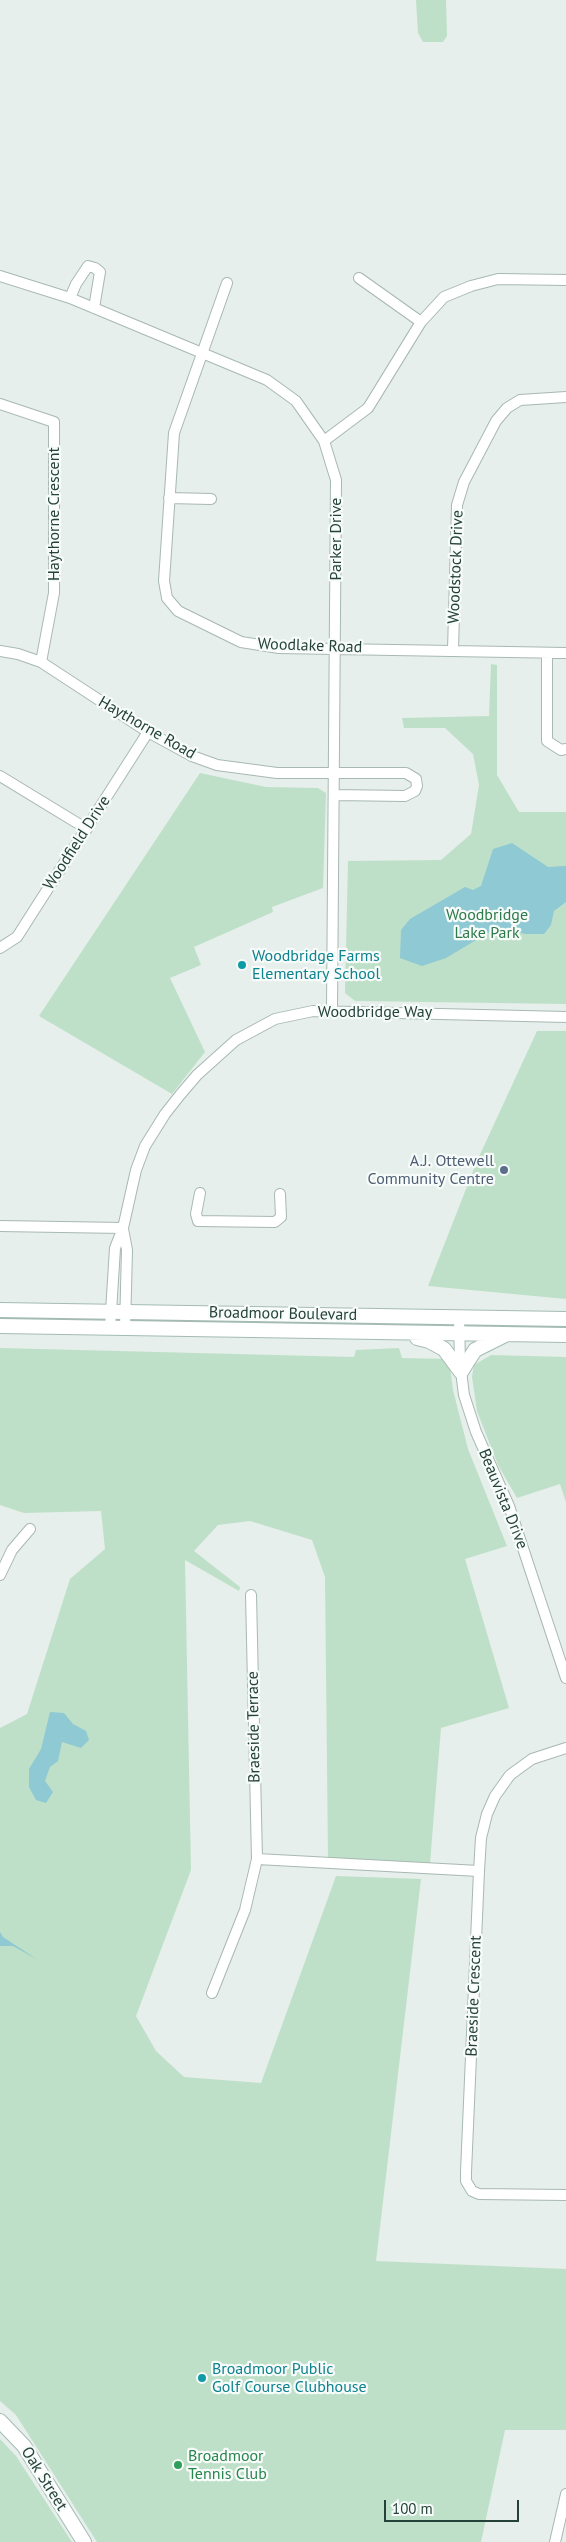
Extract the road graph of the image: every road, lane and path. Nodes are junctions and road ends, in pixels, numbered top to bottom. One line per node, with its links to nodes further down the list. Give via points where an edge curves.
1 (0, 276): 5 (street, Parker Drive)
2 (359, 278): 7 (street)
3 (566, 280): 7 (street, via 498,278 444,297)
4 (227, 283): 8 (street, Woodlake Road)
5 (70, 298): 6 (street, Parker Drive); 6 (street, via 88,266 95,268 100,272)
6 (94, 308): 8 (street, Parker Drive)
7 (420, 322): 11 (street, via 368,408)
8 (204, 354): 11 (street, Parker Drive, via 267,380 296,401); 12 (street, Woodlake Road, via 190,382 174,433)
9 (566, 397): 15 (street, Woodstock Drive, via 520,400 507,408 496,421 464,482 457,505)
10 (0, 404): 19 (street, Haythorne Crescent, via 54,422 54,592)
11 (324, 440): 14 (street, Parker Drive, via 336,480)
12 (169, 498): 13 (street); 14 (street, Woodlake Road, via 164,581 167,598 178,611 241,642 279,648)
13 (211, 499)
14 (336, 648): 15 (street, Woodlake Road); 22 (street, Parker Drive)
15 (453, 650): 17 (street, Woodlake Road)
16 (0, 651): 19 (street, Haythorne Road)
17 (547, 653): 18 (street, Woodlake Road); 21 (street, via 548,741 561,750)
18 (566, 653)
19 (41, 662): 20 (street, Haythorne Road)
20 (148, 732): 22 (street, Haythorne Road, via 218,766 277,773); 25 (street, Woodfield Drive)
21 (566, 749)
22 (335, 772): 24 (street, Parker Drive); 24 (street, Haythorne Road, via 406,773 416,779 417,786 415,791 405,796)
23 (0, 776): 25 (street)
24 (335, 796): 27 (street, Parker Drive)
25 (87, 829): 26 (street, Woodfield Drive, via 17,937)
26 (0, 948)
27 (332, 1010): 28 (street, Woodbridge Way); 32 (street, Woodbridge Way, via 293,1015 253,1030 236,1040 197,1075 165,1114 145,1146 129,1193)
28 (566, 1017)
29 (200, 1193): 30 (street, via 198,1221 275,1222 281,1216)
30 (280, 1194)
31 (0, 1226): 32 (street)
32 (123, 1228): 34 (street, Woodbridge Way, via 115,1248); 35 (street, Woodbridge Way, via 128,1250)
33 (0, 1310): 34 (main road, Broadmoor Boulevard)
34 (109, 1311): 35 (main road, Broadmoor Boulevard); 39 (street, Woodbridge Way)
35 (125, 1312): 36 (main road, Broadmoor Boulevard); 40 (street, Woodbridge Way)
36 (459, 1317): 37 (main road, Broadmoor Boulevard); 42 (street, Beauvista Drive)
37 (566, 1319)
38 (0, 1326): 39 (main road, Broadmoor Boulevard)
39 (110, 1328): 40 (main road, Broadmoor Boulevard)
40 (125, 1328): 41 (main road, Broadmoor Boulevard)
41 (393, 1333): 42 (main road, Broadmoor Boulevard); 45 (main road, via 429,1341 444,1349)
42 (459, 1334): 43 (main road, Broadmoor Boulevard); 45 (street, Beauvista Drive)
43 (508, 1334): 44 (main road, Broadmoor Boulevard); 45 (main road, via 475,1350)
44 (566, 1335)
45 (460, 1372): 49 (street, Beauvista Drive, via 476,1432 509,1506)
46 (30, 1529): 47 (street, via 12,1550)
47 (0, 1575)
48 (251, 1595): 51 (street, Braeside Terrace)
49 (566, 1678)
50 (566, 1748): 52 (street, Braeside Crescent, via 532,1759 510,1775 494,1796 481,1838)
51 (257, 1859): 52 (street); 53 (street, Braeside Terrace, via 245,1910)
52 (479, 1871): 54 (street, Braeside Crescent, via 466,2181 472,2191 479,2194)
53 (212, 1993)
54 (566, 2195)
55 (0, 2421): 57 (main road, Oak Street, via 24,2446)
56 (566, 2494): 58 (street)
57 (84, 2542)
58 (555, 2542)

